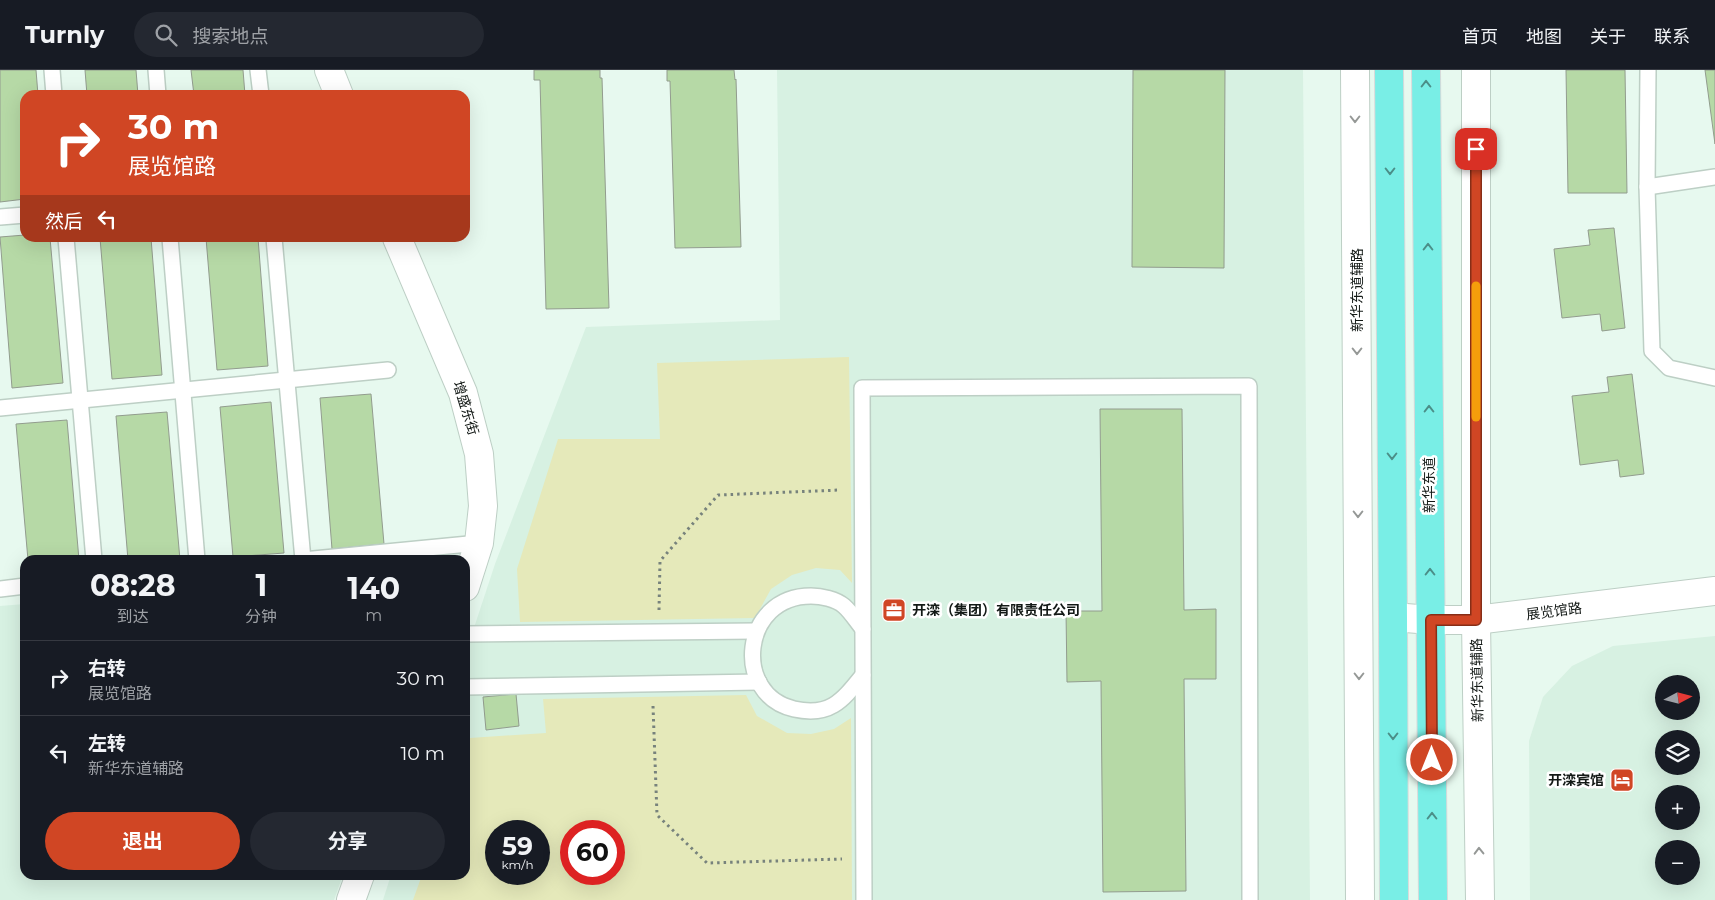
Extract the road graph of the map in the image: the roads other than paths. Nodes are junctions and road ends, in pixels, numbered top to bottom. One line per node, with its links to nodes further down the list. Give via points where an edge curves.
1 (52, 70): 10 (lane)
2 (156, 70): 11 (lane)
3 (258, 70): 12 (lane)
4 (329, 70): 13 (street)
5 (1355, 70): 37 (street, 新华东道辅路, one-way to 37)
6 (1389, 70): 38 (main road, one-way to 38)
7 (1426, 70): 39 (main road, 新华东道, one-way to 7)
8 (1476, 70): 40 (street, 新华东道辅路)
9 (1648, 70): 15 (lane)
10 (54, 90)
11 (158, 90)
12 (260, 90)
13 (337, 90)
14 (1715, 177): 15 (lane)
15 (1647, 187): 23 (lane, via 1652,350 1669,368)
16 (20, 215): 17 (lane)
17 (0, 217)
18 (66, 242): 26 (lane)
19 (170, 242): 25 (lane)
20 (274, 242): 24 (lane)
21 (399, 242): 28 (street, 增盛东街, via 463,393 479,454 483,506)
22 (388, 370): 24 (lane)
23 (1715, 378)
24 (286, 380): 25 (lane); 31 (lane)
25 (182, 390): 26 (lane); 30 (lane)
26 (80, 400): 27 (lane); 29 (lane)
27 (0, 408)
28 (479, 543): 32 (lane); 33 (street, 增盛东街)
29 (94, 555)
30 (197, 555)
31 (303, 555)
32 (355, 555)
33 (470, 571)
34 (20, 587): 35 (lane)
35 (0, 589)
36 (1715, 591): 40 (street, 展览馆路)
37 (1359, 617): 38 (street, 展览馆路); 51 (street, 新华东道辅路, one-way to 51)
38 (1393, 617): 39 (street, 展览馆路); 52 (main road, one-way to 52)
39 (1431, 620): 40 (street, 展览馆路); 53 (main road, 新华东道, one-way to 39)
40 (1476, 620): 54 (street, 新华东道辅路, one-way to 40)
41 (863, 629): 42 (lane, via 843,605 819,596 800,596 782,602 766,615); 44 (lane); 50 (lane, via 862,388 1248,386)
42 (756, 631): 43 (lane); 45 (lane, via 752,648)
43 (470, 634)
44 (863, 675): 45 (lane, via 844,699 826,710 806,712 787,707 771,697); 49 (lane)
45 (759, 682): 46 (lane)
46 (470, 687)
47 (358, 880): 48 (street)
48 (351, 900)
49 (864, 900)
50 (1250, 900)
51 (1360, 900)
52 (1394, 900)
53 (1433, 900)
54 (1480, 900)

